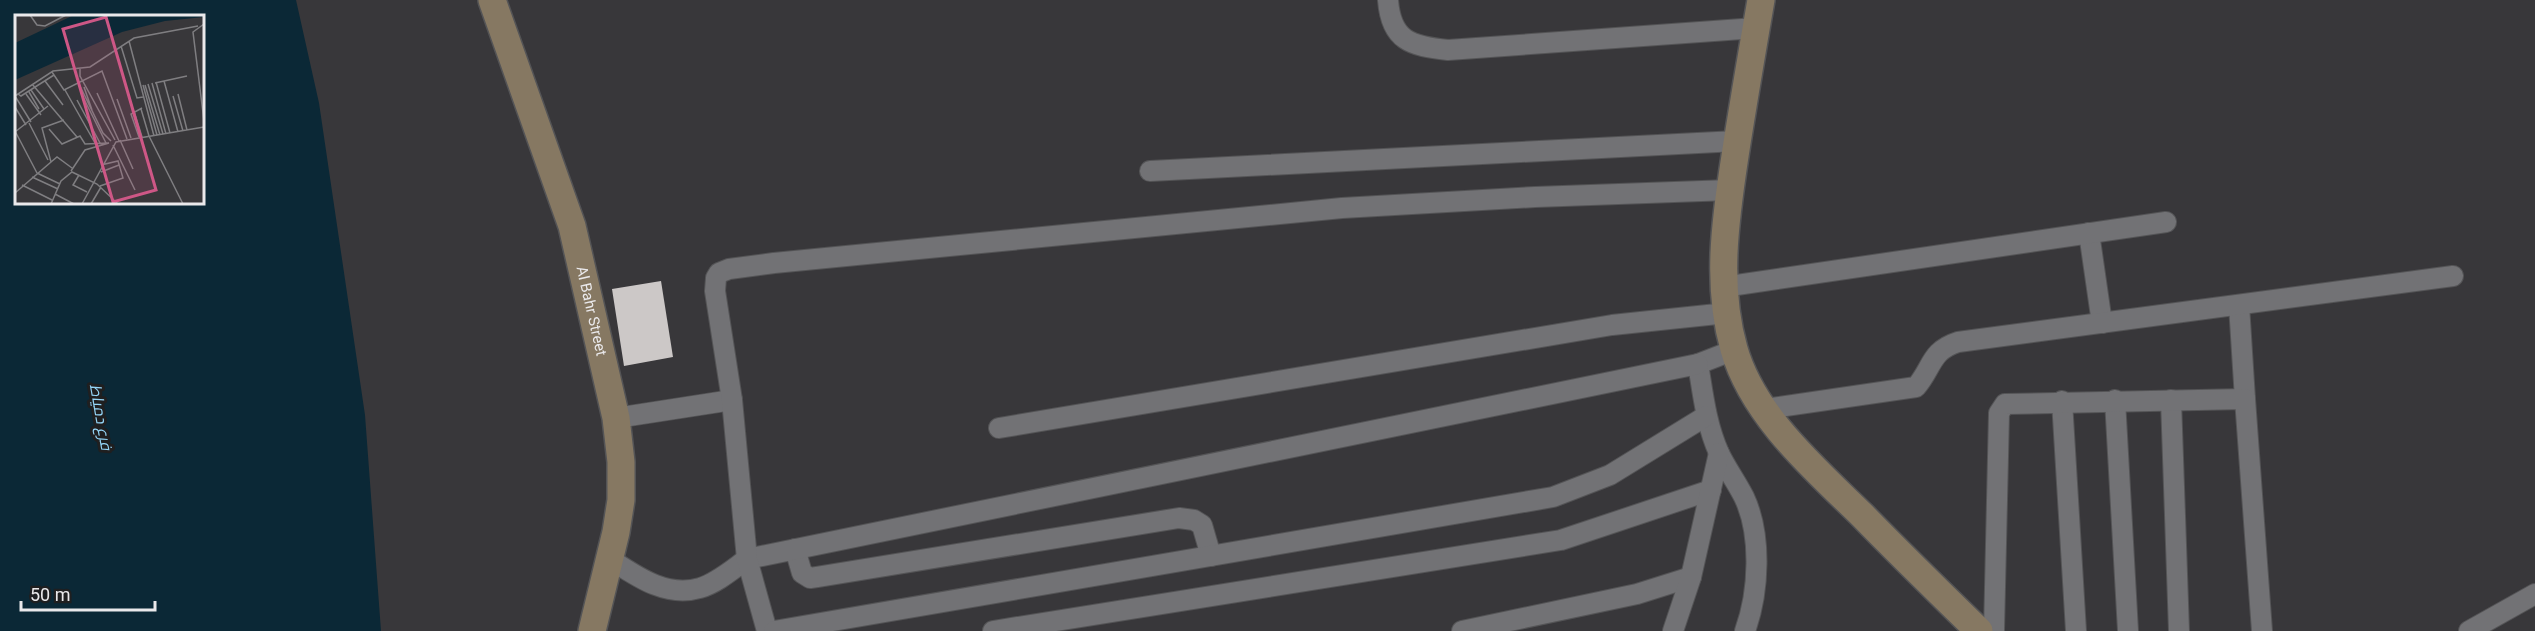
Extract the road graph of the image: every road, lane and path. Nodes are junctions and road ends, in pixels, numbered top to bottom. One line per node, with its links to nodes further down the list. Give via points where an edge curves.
1 (492, 0): 24 (street, Al Bahr Street, via 572,226)
2 (1388, 0): 4 (street, via 1396,31 1407,41 1448,50)
3 (1761, 0): 4 (street)
4 (1756, 28): 5 (street)
5 (1737, 141): 6 (street); 7 (street)
6 (1150, 171)
7 (1730, 190): 11 (street); 18 (street, via 1342,208 729,269 719,273 715,291)
8 (2166, 222): 9 (street)
9 (2089, 233): 11 (street); 14 (street)
10 (2453, 276): 12 (street)
11 (1723, 286): 13 (street)
12 (2239, 305): 14 (street); 17 (street)
13 (1727, 313): 15 (street); 25 (street, via 1600,327)
14 (2102, 322): 22 (street, via 1958,342 1937,353 1916,387)
15 (1734, 350): 16 (street); 22 (street)
16 (1698, 364): 23 (street); 28 (street)
17 (2245, 399): 20 (street); 46 (street)
18 (732, 400): 24 (street); 31 (street)
19 (2115, 400): 20 (street); 21 (street); 44 (street)
20 (2171, 400): 45 (street)
21 (2062, 401): 42 (street, via 2012,402 1999,413); 43 (street)
22 (1765, 409): 41 (street, via 1805,459)
23 (1706, 416): 26 (street); 29 (street, via 1610,475 1553,497)
24 (616, 418): 30 (street, Al Bahr Street, via 621,500)
25 (999, 428)
26 (1719, 453): 27 (street); 40 (street, via 1754,524 1755,596)
27 (1711, 490): 32 (street); 37 (street, via 1561,540)
28 (795, 549): 29 (street, via 801,573 818,578 1188,518 1202,525); 31 (street)
29 (1211, 556): 36 (street)
30 (610, 559): 31 (street, via 645,582 680,590 700,588); 34 (street, Al Bahr Street)
31 (747, 559): 35 (street)
32 (1691, 577): 38 (street, via 1637,594); 39 (street)
33 (2535, 594): 47 (street)
34 (592, 631)
35 (767, 631)
36 (774, 631)
37 (993, 631)
38 (1462, 631)
39 (1673, 631)
40 (1745, 631)
41 (1978, 631)
42 (1994, 631)
43 (2076, 631)
44 (2128, 631)
45 (2179, 631)
46 (2262, 631)
47 (2469, 631)

